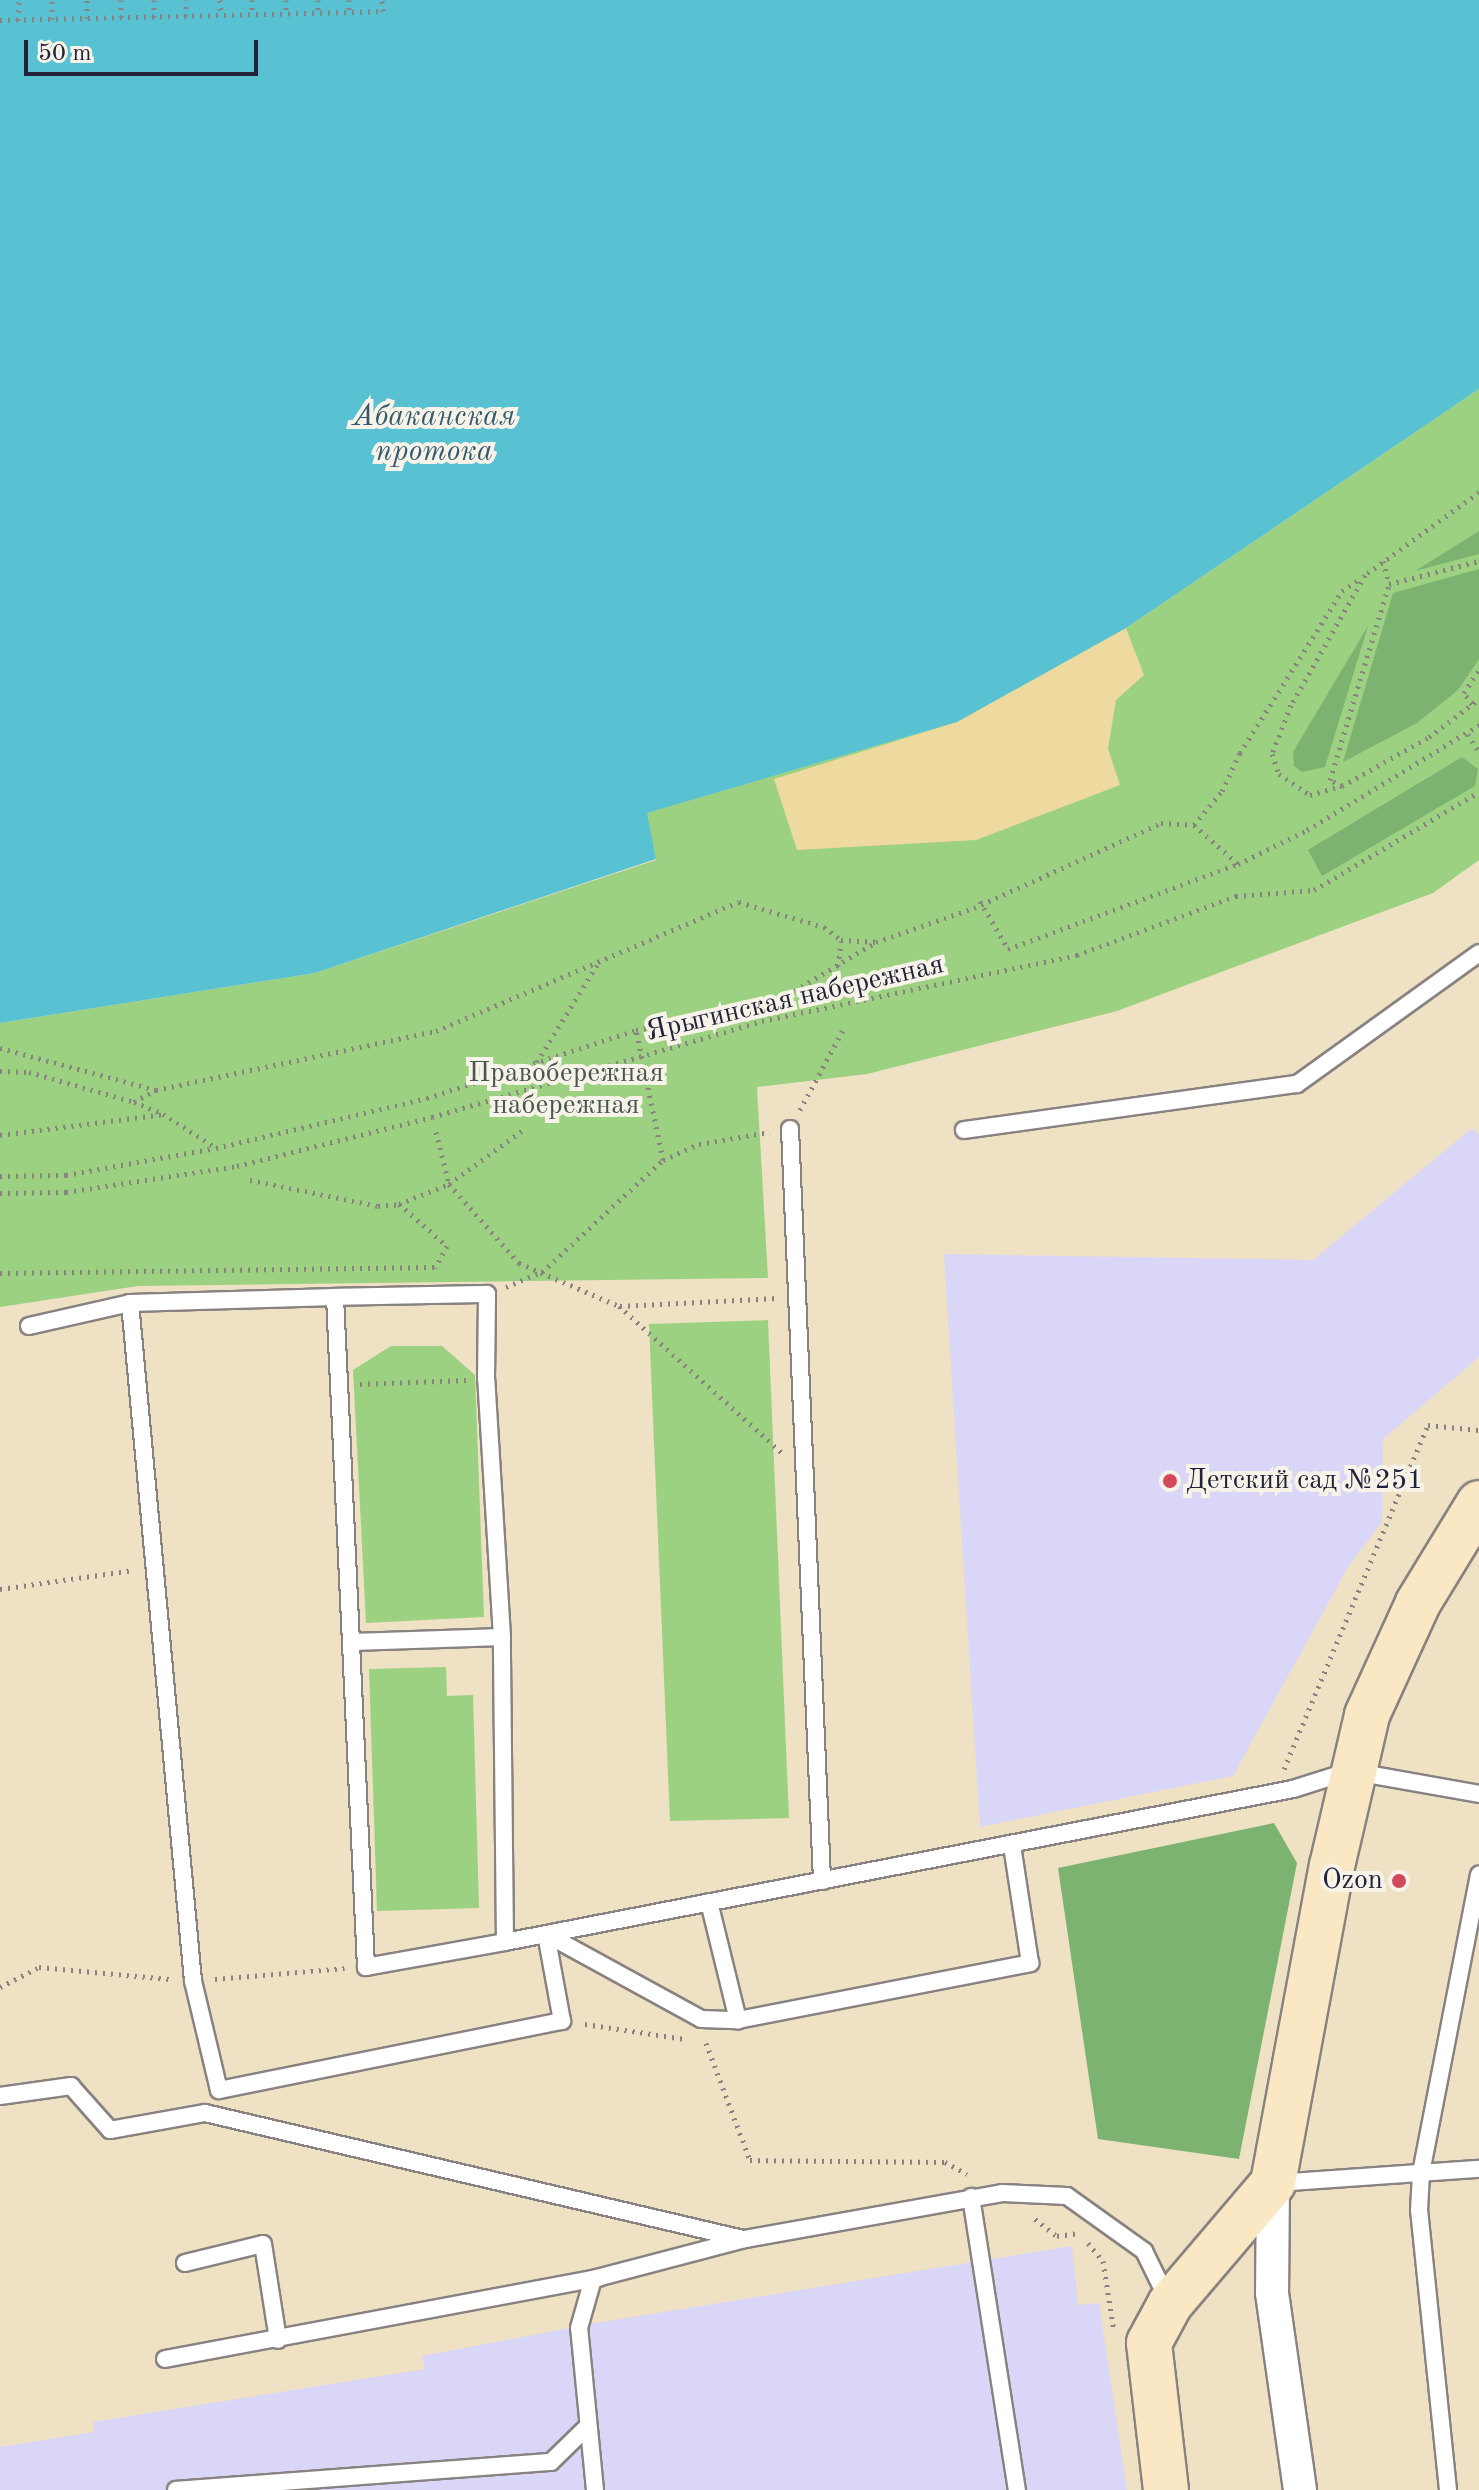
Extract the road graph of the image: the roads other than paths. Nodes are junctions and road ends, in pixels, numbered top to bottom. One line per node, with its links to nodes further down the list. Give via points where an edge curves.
1 (1479, 953): 3 (lane, via 1297,1084)
2 (790, 1129): 14 (lane)
3 (964, 1130)
4 (335, 1297): 5 (lane); 8 (lane, via 487,1294 486,1379); 9 (lane)
5 (130, 1303): 6 (lane); 16 (lane, via 193,1981 219,2090 562,2021)
6 (29, 1326)
7 (1479, 1503): 10 (main road, via 1385,1670)
8 (502, 1637): 9 (lane); 17 (lane)
9 (353, 1642): 17 (lane, via 366,1967)
10 (1350, 1771): 11 (lane); 12 (lane, via 1293,1789); 22 (main road)
11 (1479, 1794)
12 (1012, 1845): 14 (lane); 18 (lane, via 1030,1963)
13 (1479, 1875): 21 (lane)
14 (822, 1881): 15 (lane)
15 (709, 1902): 16 (lane); 18 (lane)
16 (546, 1934): 17 (lane); 18 (lane, via 701,2019)
17 (505, 1942)
18 (738, 2020)
19 (0, 2096): 24 (lane, via 71,2086 110,2130 205,2113)
20 (1479, 2169): 21 (lane)
21 (1421, 2173): 22 (lane); 36 (lane, via 1419,2211)
22 (1273, 2183): 27 (main road); 35 (street, via 1272,2293)
23 (971, 2197): 24 (lane); 27 (lane, via 1067,2196 1144,2251); 33 (lane)
24 (745, 2239): 26 (lane)
25 (185, 2263): 28 (lane, via 263,2244)
26 (593, 2279): 28 (lane); 30 (lane, via 579,2328)
27 (1170, 2304): 34 (main road, via 1149,2343)
28 (278, 2340): 29 (lane)
29 (165, 2359)
30 (586, 2428): 31 (lane, via 551,2462); 32 (lane)
31 (176, 2490)
32 (595, 2490)
33 (1017, 2490)
34 (1166, 2490)
35 (1300, 2490)
36 (1448, 2490)

